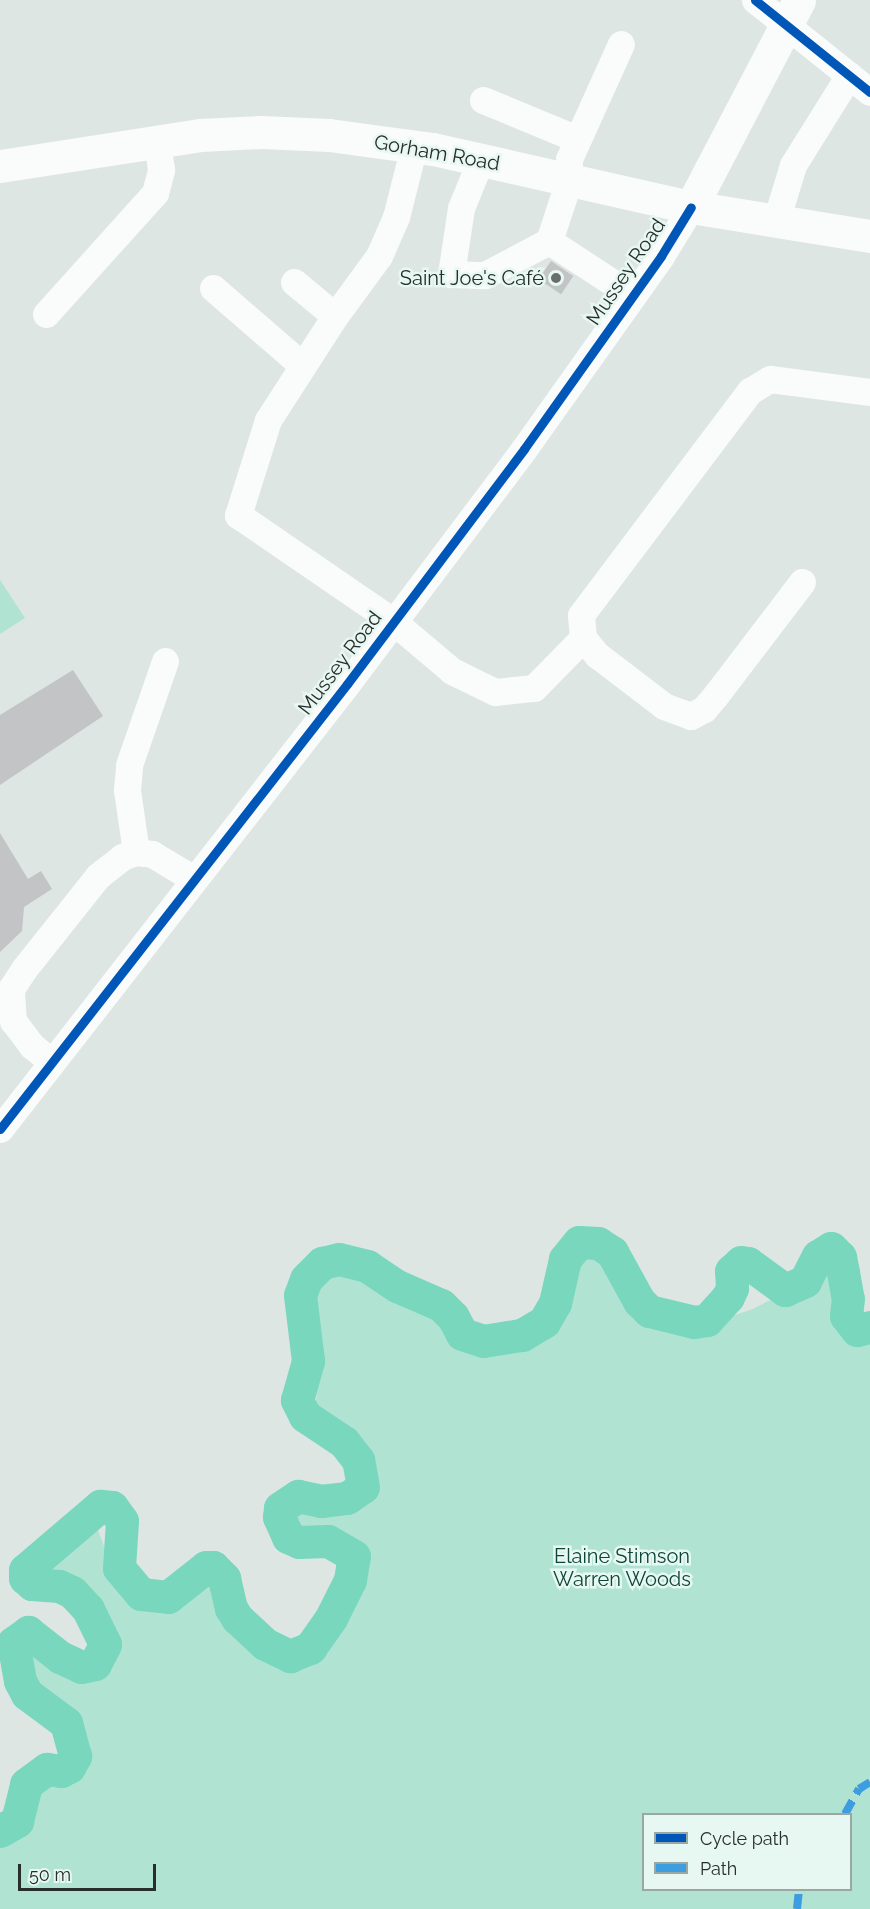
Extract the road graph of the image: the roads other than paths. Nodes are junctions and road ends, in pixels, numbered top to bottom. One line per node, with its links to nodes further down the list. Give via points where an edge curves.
1 (755, 0): 2 (street)
2 (792, 12): 4 (street); 13 (main road, Mussey Road)
3 (621, 44): 7 (street)
4 (849, 75): 5 (street); 14 (street, via 793,165)
5 (870, 92)
6 (483, 100): 7 (street)
7 (577, 139): 12 (street, via 569,159)
8 (157, 141): 9 (main road, Gorham Road, via 261,132 329,135); 11 (main road, Gorham Road); 20 (street, via 161,170 154,194)
9 (414, 146): 10 (main road, Gorham Road); 21 (street, via 396,217 383,246)
10 (481, 159): 12 (main road, Gorham Road); 16 (street, via 460,208 451,274 485,275)
11 (0, 166)
12 (569, 180): 13 (main road, Gorham Road); 16 (street)
13 (691, 207): 14 (main road, Gorham Road); 19 (street, Mussey Road)
14 (776, 221): 15 (main road, Gorham Road)
15 (870, 236)
16 (549, 241): 19 (street)
17 (294, 282): 21 (street)
18 (213, 288): 22 (street)
19 (633, 296): 25 (street, Mussey Road)
20 (46, 314)
21 (335, 316): 22 (street)
22 (302, 365): 25 (street, via 268,420 238,515)
23 (870, 392): 26 (street, via 770,379 750,391 581,615)
24 (802, 582): 26 (street, via 715,696 691,716 664,706 597,655)
25 (394, 622): 26 (street, via 452,671 495,692 534,688); 29 (street, Mussey Road)
26 (583, 638)
27 (165, 661): 28 (street, via 129,765 128,803)
28 (136, 852): 29 (street, via 159,857); 30 (street, via 122,857 98,876 11,989 11,1012 17,1026)
29 (194, 879): 30 (street, Mussey Road)
30 (52, 1062): 31 (street, Mussey Road)
31 (0, 1130)

